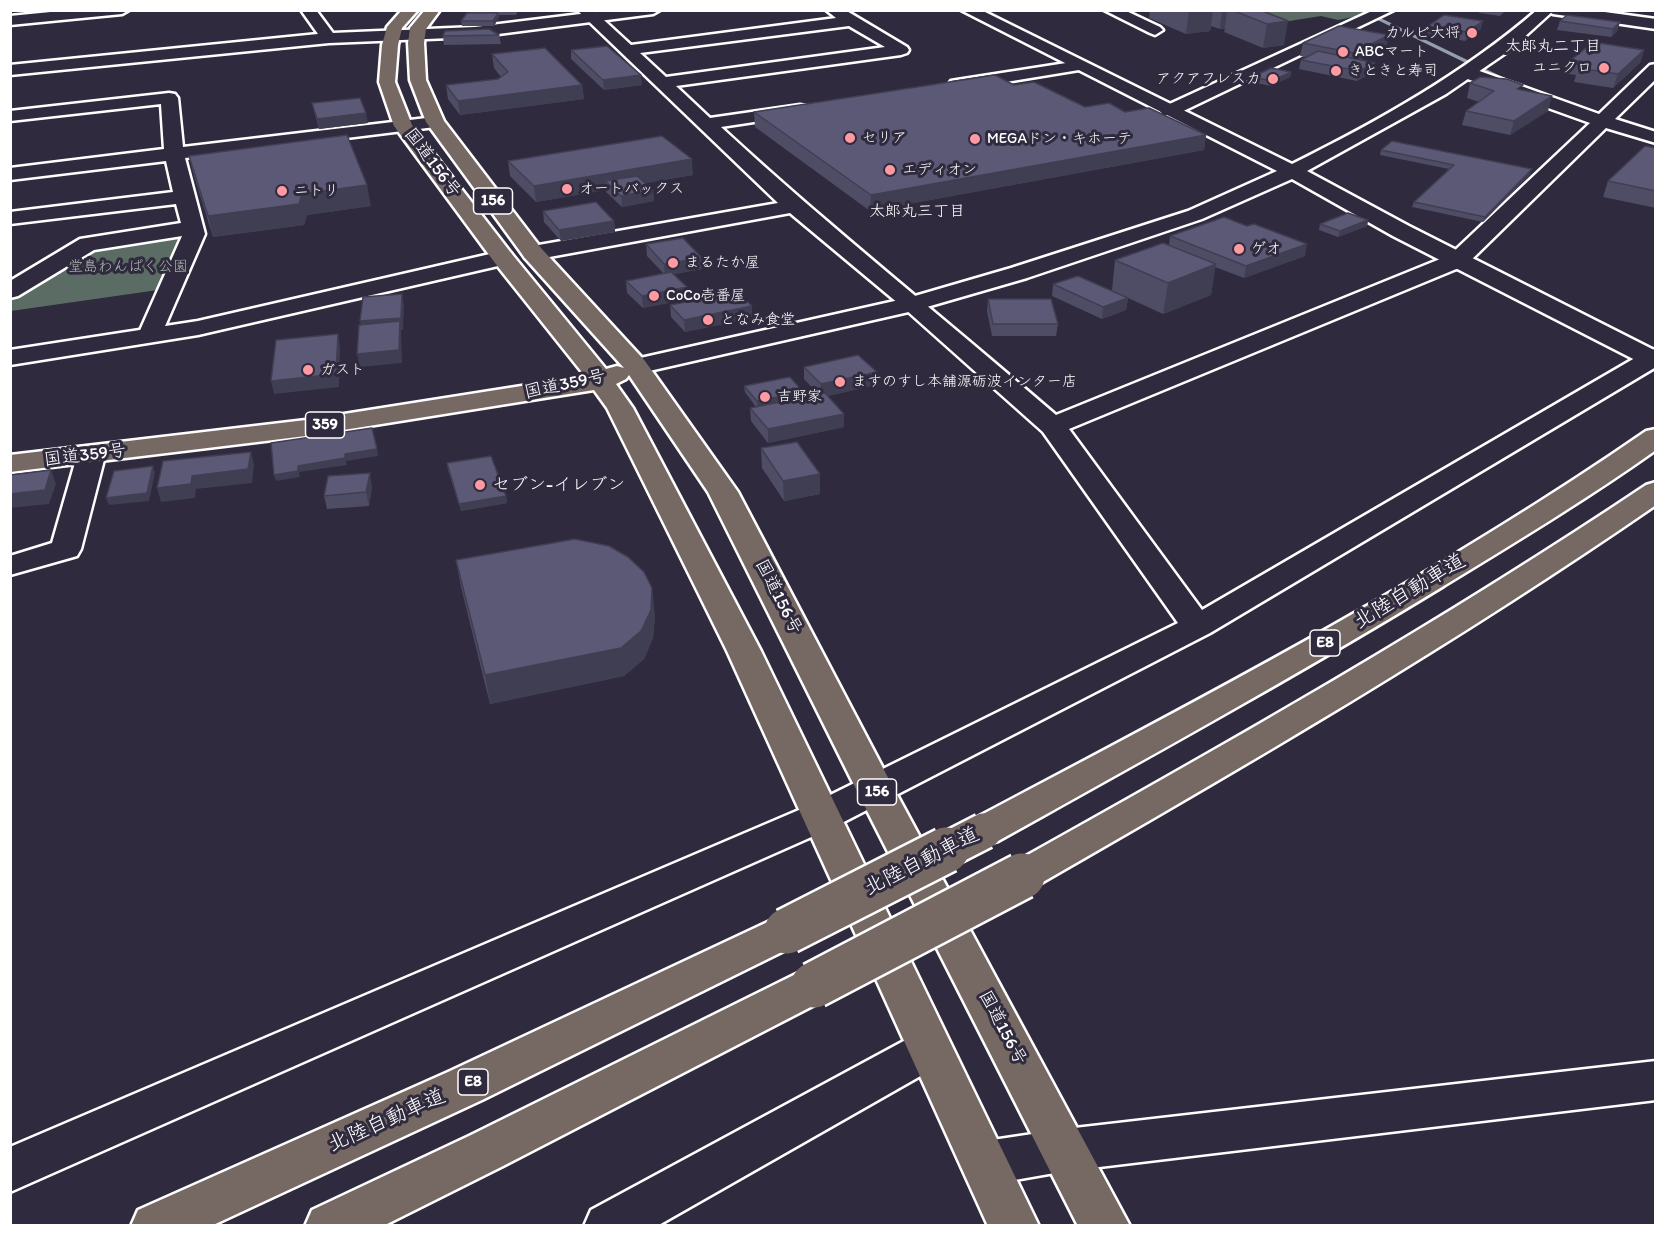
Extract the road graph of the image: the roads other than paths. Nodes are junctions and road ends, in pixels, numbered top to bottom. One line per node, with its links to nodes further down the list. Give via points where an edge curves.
1 (122, 10): 12 (street)
2 (308, 10): 21 (street)
3 (411, 10): 20 (highway, 国道156号 / 156)
4 (433, 10): 18 (highway)
5 (653, 10): 13 (street)
6 (832, 10): 15 (street)
7 (968, 10): 24 (street)
8 (1111, 10): 17 (street)
9 (1387, 10): 22 (street)
10 (1547, 10): 27 (street)
11 (1553, 10): 16 (street)
12 (97, 12): 14 (street)
13 (587, 14): 18 (street, via 475,32); 23 (street)
14 (10, 21)
15 (851, 21): 23 (street); 28 (street, via 901,50)
16 (1656, 24)
17 (1155, 30)
18 (417, 35): 20 (street); 36 (highway, 国道156号 / 156, via 418,80)
19 (1297, 35): 22 (street)
20 (392, 36): 21 (street); 38 (highway, 国道156号 / 156, via 387,82)
21 (329, 38): 26 (street)
22 (1317, 43): 33 (street)
23 (628, 50): 28 (street)
24 (1079, 66): 30 (street); 33 (street)
25 (1656, 69): 29 (street)
26 (10, 70)
27 (1468, 73): 35 (street); 42 (street)
28 (663, 83): 37 (street)
29 (1648, 85): 35 (street)
30 (939, 88)
31 (1549, 93): 35 (street)
32 (811, 108): 37 (street)
33 (1169, 111): 42 (street)
34 (10, 116): 41 (street, via 169,98)
35 (1606, 118): 39 (street); 40 (street); 50 (street)
36 (435, 122): 38 (street); 48 (highway, 国道156号 / 156)
37 (707, 124): 45 (street)
38 (403, 126): 41 (street); 49 (highway, 国道156号 / 156)
39 (1656, 128)
40 (1656, 138)
41 (174, 154): 43 (street); 44 (street)
42 (1292, 171): 50 (street); 52 (street, via 1195,214)
43 (10, 174)
44 (185, 197): 46 (street); 47 (street)
45 (794, 206): 48 (street); 52 (street)
46 (10, 218)
47 (193, 228): 51 (street, via 88,244); 53 (street, via 194,234)
48 (533, 253): 56 (highway, 国道156号 / 156)
49 (503, 258): 53 (street, via 198,328); 57 (highway, 国道156号 / 156)
50 (1458, 260): 55 (street); 58 (street)
51 (10, 291)
52 (913, 304): 56 (street); 58 (street)
53 (150, 335): 54 (street)
54 (10, 358)
55 (1654, 359): 65 (street)
56 (636, 366): 57 (highway, 国道359号 / 359); 66 (highway, 国道156号 / 156, via 723,492)
57 (595, 373): 60 (highway, 国道359号 / 359); 61 (highway, 国道359号 / 359, via 306,428); 67 (highway, 国道156号 / 156, via 620,408 744,651)
58 (1053, 426): 65 (street)
59 (1656, 437): 73 (highway, 北陸自動車道 / E8, bridge, via 1389,606 1208,710 984,831 465,1086)
60 (10, 448)
61 (91, 456): 62 (highway, 国道359号 / 359); 64 (street, via 66,549)
62 (10, 464)
63 (1656, 491): 74 (highway, bridge, via 1441,634 1022,876 486,1151)
64 (10, 566)
65 (1198, 626): 66 (street)
66 (875, 789): 67 (street); 70 (highway, 国道156号 / 156)
67 (820, 817): 68 (highway, 国道156号 / 156); 72 (street)
68 (929, 1049): 71 (highway, 国道156号 / 156); 75 (street)
69 (1656, 1080): 70 (street)
70 (1066, 1150): 71 (street); 77 (highway, 国道156号 / 156)
71 (986, 1163): 76 (highway, 国道156号 / 156)
72 (10, 1170)
73 (156, 1226)
74 (330, 1226)
75 (609, 1226)
76 (1014, 1226)
77 (1105, 1226)

